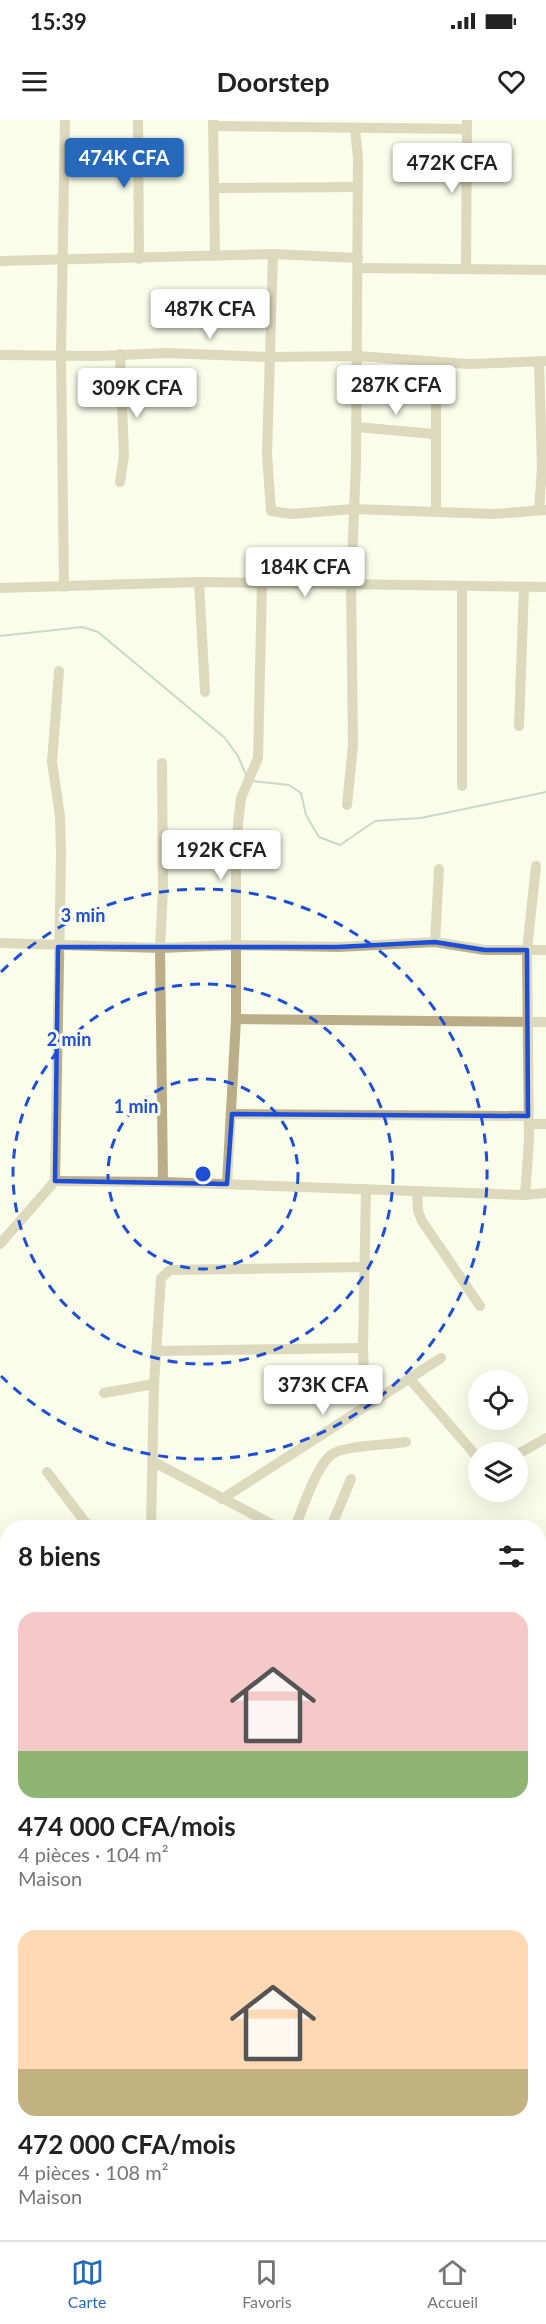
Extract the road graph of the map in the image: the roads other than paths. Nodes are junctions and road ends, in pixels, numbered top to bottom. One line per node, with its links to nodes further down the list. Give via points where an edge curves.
1 (65, 120): 14 (street)
2 (138, 120): 12 (street)
3 (213, 123): 4 (street); 9 (street)
4 (283, 124): 7 (street)
5 (367, 124): 6 (street); 7 (street)
6 (467, 124): 16 (street)
7 (355, 128): 8 (street)
8 (357, 187): 9 (street); 15 (street)
9 (216, 188): 11 (street)
10 (273, 254): 11 (street); 15 (street); 22 (street)
11 (215, 256): 12 (street)
12 (139, 259): 14 (street)
13 (0, 261): 14 (street)
14 (63, 261): 19 (street)
15 (358, 263): 16 (street); 21 (street)
16 (466, 269): 17 (street)
17 (546, 270)
18 (0, 354): 19 (street)
19 (61, 354): 20 (street); 35 (street)
20 (120, 354): 22 (street); 27 (street)
21 (358, 356): 22 (street); 23 (street); 25 (street)
22 (269, 357): 28 (street, via 267,454 271,511 292,514)
23 (431, 362): 24 (street); 26 (street, via 436,376)
24 (542, 362): 29 (street)
25 (356, 427): 26 (street); 28 (street)
26 (434, 434): 30 (street)
27 (120, 482)
28 (352, 509): 30 (street); 33 (street)
29 (543, 510): 30 (street, via 493,514)
30 (436, 511)
31 (199, 582): 32 (street); 35 (street); 40 (street)
32 (262, 583): 33 (street); 49 (street, via 258,758 241,798 236,843)
33 (351, 584): 34 (street); 44 (street, via 352,745)
34 (462, 586): 36 (street); 43 (street)
35 (64, 587): 38 (street)
36 (524, 587): 37 (street); 41 (street)
37 (546, 587)
38 (0, 588)
39 (59, 671): 50 (street, via 52,762 60,816)
40 (205, 692)
41 (519, 726)
42 (162, 763): 51 (street)
43 (462, 786)
44 (347, 805)
45 (536, 866): 52 (street)
46 (439, 869): 47 (street)
47 (435, 942): 49 (street, via 338,947); 52 (street, via 485,950)
48 (0, 944): 50 (street)
49 (236, 945): 51 (street); 54 (street)
50 (58, 946): 51 (street); 60 (street)
51 (160, 948): 61 (street)
52 (527, 950): 53 (street); 55 (street)
53 (546, 950)
54 (236, 1019): 55 (street); 57 (street)
55 (528, 1021): 56 (street); 58 (street)
56 (546, 1022)
57 (232, 1114): 58 (street); 62 (street)
58 (528, 1120): 59 (street); 66 (street)
59 (546, 1124)
60 (55, 1181): 61 (street); 67 (street)
61 (163, 1182): 62 (street)
62 (227, 1184): 63 (street)
63 (366, 1189): 64 (street); 68 (street)
64 (417, 1191): 66 (street); 69 (street, via 422,1221)
65 (546, 1193): 66 (street)
66 (525, 1195)
67 (0, 1244)
68 (366, 1267): 70 (street); 71 (street, via 170,1270 161,1278)
69 (480, 1306)
70 (363, 1348): 71 (street); 76 (street)
71 (158, 1351): 74 (street)
72 (441, 1358): 73 (street)
73 (409, 1378): 76 (street); 79 (street)
74 (154, 1384): 75 (street); 81 (street)
75 (104, 1392)
76 (365, 1406): 84 (street)
77 (546, 1438): 80 (street)
78 (406, 1442): 88 (street, via 331,1454)
79 (468, 1446)
80 (528, 1448)
81 (152, 1461): 84 (street); 86 (street)
82 (47, 1472): 85 (street)
83 (351, 1479): 89 (street)
84 (222, 1499): 87 (street)
85 (84, 1520)
86 (151, 1520)
87 (263, 1520)
88 (298, 1520)
89 (334, 1520)

